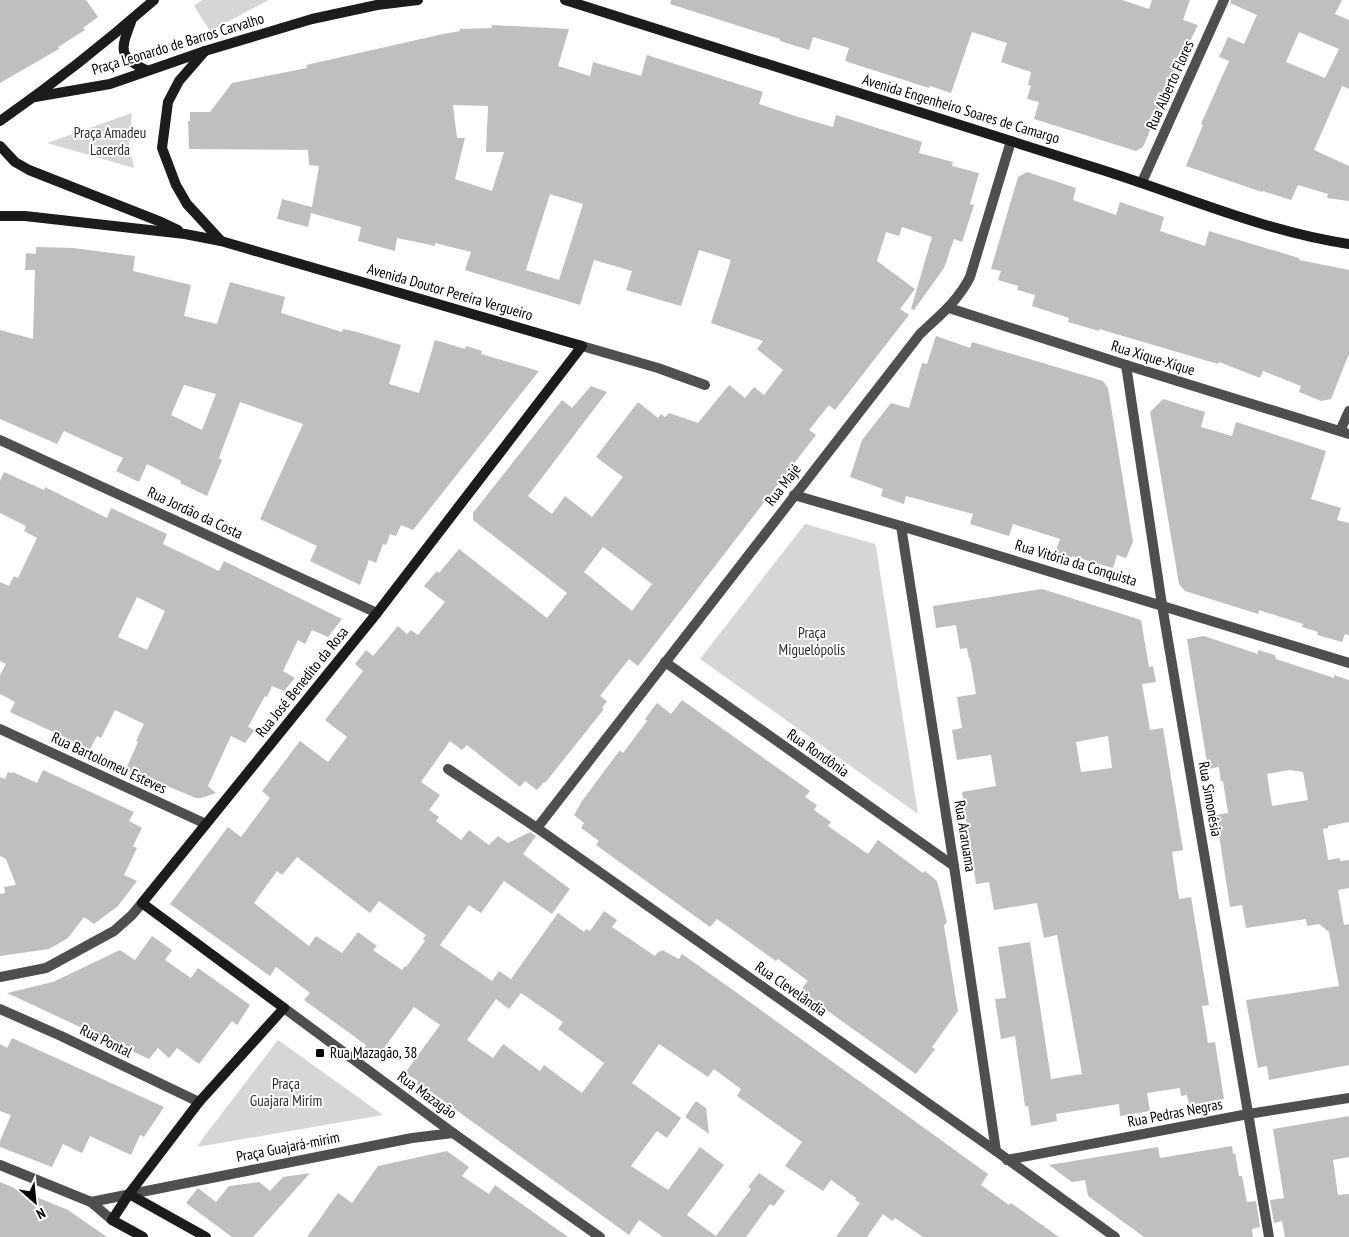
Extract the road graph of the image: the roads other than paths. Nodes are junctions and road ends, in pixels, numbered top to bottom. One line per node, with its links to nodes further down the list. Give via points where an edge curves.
1 (154, 0): 5 (street)
2 (418, 0): 6 (street, Praça Leonardo de Barros Carvalho, via 312,19)
3 (565, 0): 10 (street, Avenida Engenheiro Soares de Camargo)
4 (1224, 0): 12 (street, Rua Alberto Flores)
5 (131, 20): 7 (street, via 124,52 131,63); 8 (street)
6 (205, 51): 7 (street, Praça Leonardo de Barros Carvalho); 15 (street, via 179,80 168,102 162,148 187,204)
7 (146, 70): 8 (street, Praça Leonardo de Barros Carvalho, via 110,84)
8 (35, 97): 9 (street)
9 (0, 121)
10 (1011, 141): 12 (street, Avenida Engenheiro Soares de Camargo); 17 (street, Rua Majé, via 970,277)
11 (0, 146): 14 (street, Avenida Doutor Pereira Vergueiro, via 15,162 29,170)
12 (1142, 182): 16 (street, Avenida Engenheiro Soares de Camargo, via 1242,218)
13 (0, 216): 14 (street, Avenida Doutor Pereira Vergueiro)
14 (185, 234): 15 (street, Avenida Doutor Pereira Vergueiro)
15 (221, 241): 18 (street, Avenida Doutor Pereira Vergueiro)
16 (1349, 244)
17 (949, 308): 19 (street, Rua Xique-Xique); 24 (street, Rua Majé, via 920,334)
18 (582, 346): 20 (street, Avenida Doutor Pereira Vergueiro); 27 (street, Rua José Benedito da Rosa)
19 (1126, 365): 22 (street, Rua Xique-Xique); 26 (street, Rua Simonésia)
20 (705, 385)
21 (1349, 410): 22 (street)
22 (1344, 433)
23 (0, 440): 27 (street, Rua Jordão da Costa)
24 (794, 495): 25 (street, Rua Vitória da Conquista); 28 (street, Rua Majé)
25 (901, 526): 26 (street, Rua Vitória da Conquista); 34 (street, Rua Araruama)
26 (1162, 605): 29 (street, Rua Vitória da Conquista); 41 (street, Rua Simonésia)
27 (377, 613): 32 (street, Rua José Benedito da Rosa)
28 (666, 662): 33 (street, Rua Majé); 34 (street, Rua Rondônia)
29 (1349, 663)
30 (0, 729): 32 (street, Rua Bartolomeu Esteves)
31 (448, 769): 33 (street, Rua Clevelândia)
32 (206, 824): 35 (street, Rua José Benedito da Rosa)
33 (537, 828): 43 (street, Rua Clevelândia)
34 (954, 866): 43 (street, Rua Araruama)
35 (142, 903): 36 (street, Rua José Benedito da Rosa, via 114,931 46,968); 37 (street, Rua Mazagão)
36 (0, 977)
37 (284, 1008): 40 (street); 42 (street, Rua Mazagão)
38 (0, 1009): 40 (street, Rua Pontal)
39 (1349, 1098): 41 (street, Rua Pedras Negras)
40 (199, 1102): 46 (street)
41 (1248, 1114): 44 (street, Rua Pedras Negras); 53 (street, Rua Simonésia)
42 (453, 1133): 46 (street, Praça Guajará-mirim, via 412,1138); 51 (street, Rua Mazagão)
43 (996, 1151): 44 (street, Rua Clevelândia)
44 (1007, 1160): 52 (street, Rua Clevelândia)
45 (0, 1165): 47 (street)
46 (129, 1194): 47 (street, Praça Guajará-mirim); 48 (street); 50 (street)
47 (92, 1202): 48 (street)
48 (112, 1220): 49 (street)
49 (143, 1237)
50 (206, 1237)
51 (600, 1237)
52 (1115, 1237)
53 (1269, 1237)

